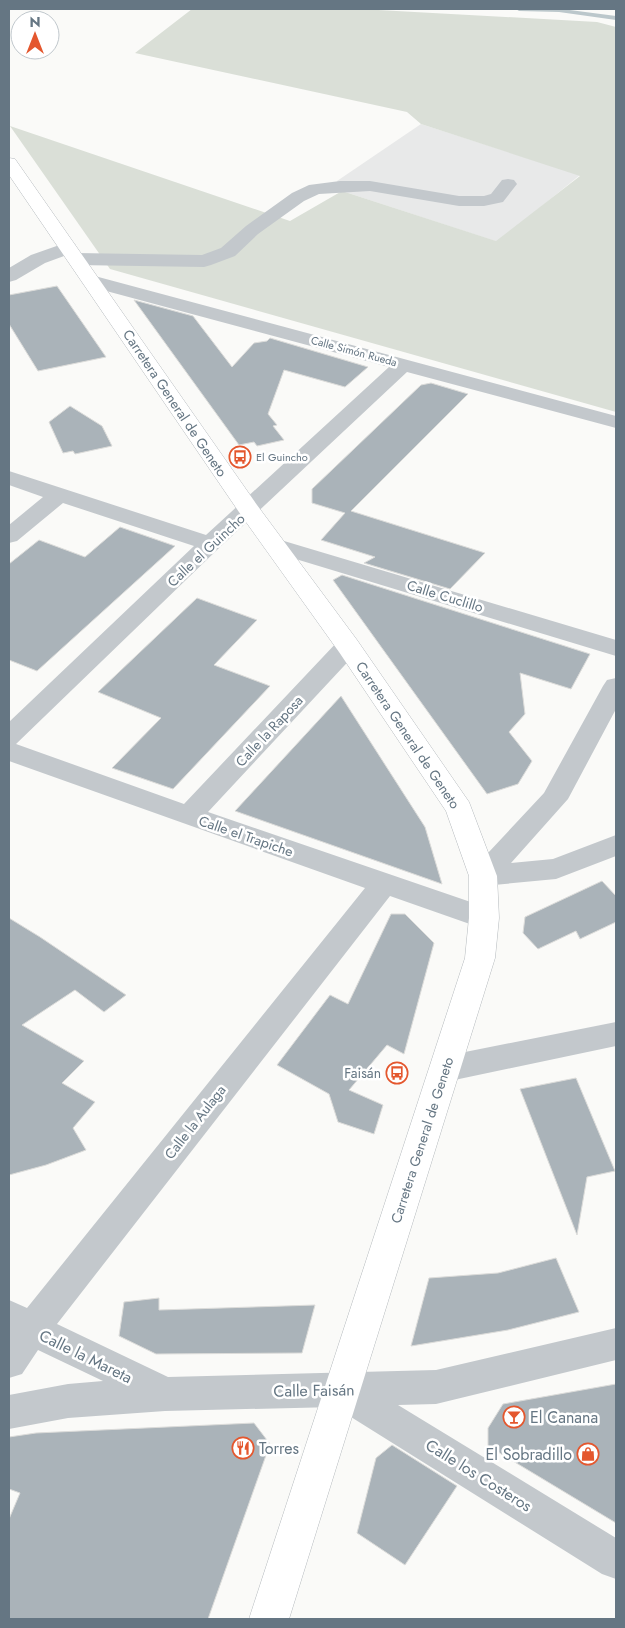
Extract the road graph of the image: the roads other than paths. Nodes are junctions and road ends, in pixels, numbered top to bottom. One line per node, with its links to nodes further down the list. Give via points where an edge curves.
1 (9, 163): 3 (main road, Carretera General de Geneto)
2 (508, 184): 3 (street, via 497,198 484,201 370,186 315,189 298,197 252,230 228,252 204,261)
3 (78, 263): 4 (street, via 38,259); 5 (street, Calle Simón Rueda); 9 (main road, Carretera General de Geneto)
4 (9, 276)
5 (404, 364): 6 (street, Calle Simón Rueda); 9 (street, Calle el Guincho)
6 (616, 422)
7 (9, 478): 8 (street)
8 (60, 494): 10 (street); 11 (street)
9 (249, 510): 11 (street, Calle el Guincho); 12 (main road, Carretera General de Geneto)
10 (9, 536)
11 (210, 544): 16 (street, Calle el Guincho)
12 (274, 545): 13 (main road, Carretera General de Geneto); 14 (street, Calle Cuclillo)
13 (348, 646): 18 (street, Calle la Raposa); 20 (main road, Carretera General de Geneto, via 459,809)
14 (616, 648)
15 (616, 686): 20 (street, via 554,799)
16 (9, 737)
17 (9, 751): 18 (street, Calle el Trapiche)
18 (189, 816): 21 (street, Calle el Trapiche)
19 (616, 845): 20 (street, via 556,869)
20 (483, 876): 22 (main road, Carretera General de Geneto)
21 (384, 884): 22 (street, Calle el Trapiche); 25 (street, Calle la Aulaga)
22 (484, 918): 24 (main road, Carretera General de Geneto, via 480,958)
23 (616, 1034): 24 (street)
24 (445, 1069): 28 (main road, Carretera General de Geneto)
25 (20, 1322): 27 (street, Calle la Aulaga); 29 (street, Calle la Mareta)
26 (616, 1344): 28 (street, Calle Faisán, via 436,1387)
27 (9, 1362)
28 (341, 1390): 29 (street, Calle Faisán); 31 (street, Calle los Costeros); 32 (main road, Carretera General de Geneto)
29 (165, 1394): 30 (street, Calle Faisán, via 68,1401)
30 (9, 1412)
31 (616, 1560)
32 (269, 1619)

